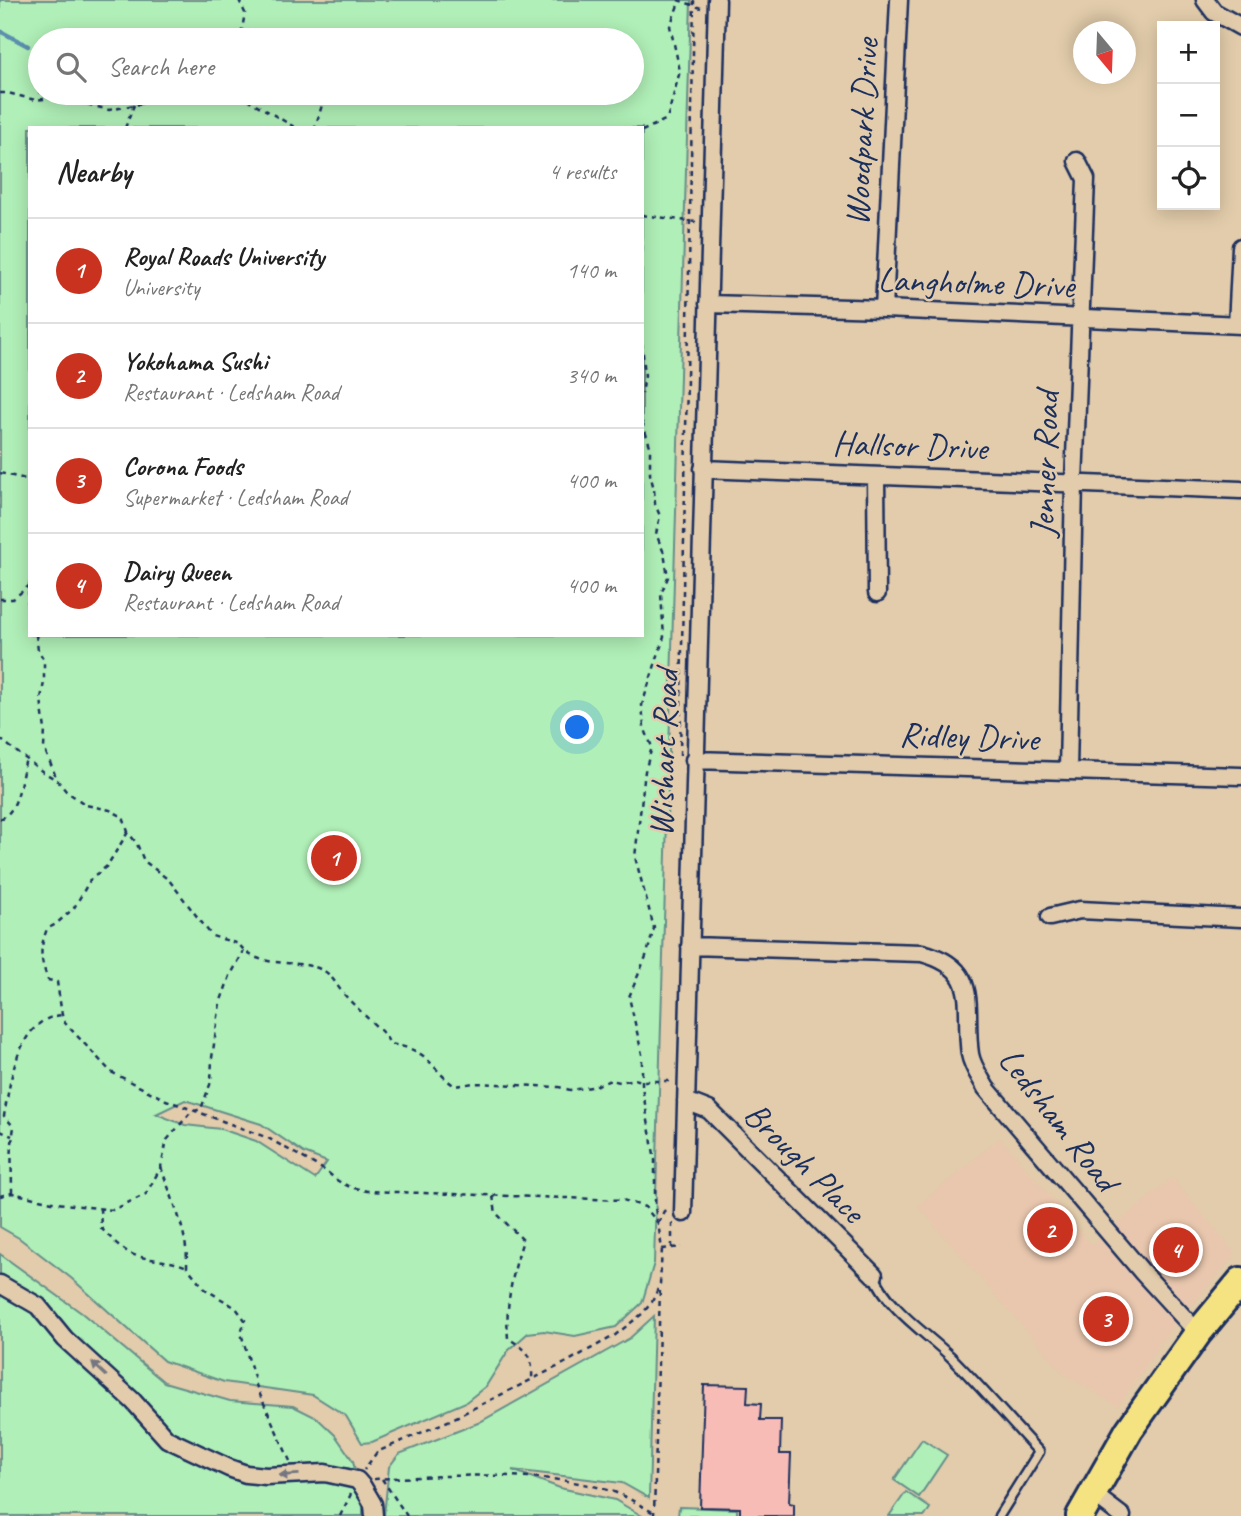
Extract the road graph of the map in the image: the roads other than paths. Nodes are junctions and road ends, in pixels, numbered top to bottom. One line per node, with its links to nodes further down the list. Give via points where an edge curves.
1 (899, 0): 8 (street, Woodpark Drive)
2 (1205, 0): 4 (street, via 1214,12)
3 (717, 5): 7 (street, Wishart Road)
4 (1241, 27)
5 (1077, 161): 9 (street, Jenner Road, via 1086,179)
6 (1241, 247): 10 (street)
7 (708, 304): 8 (street, Langholme Drive); 11 (street, Wishart Road)
8 (884, 309): 9 (street, Langholme Drive)
9 (1080, 318): 10 (street, Langholme Drive); 13 (street, Jenner Road)
10 (1239, 325)
11 (703, 469): 12 (street, Hallsor Drive); 16 (street, Wishart Road)
12 (876, 476): 13 (street, Hallsor Drive); 15 (street)
13 (1074, 482): 14 (street, Hallsor Drive); 17 (street, Jenner Road)
14 (1241, 490)
15 (877, 593)
16 (687, 759): 17 (street, Ridley Drive); 21 (street, Wishart Road)
17 (1068, 771): 18 (street, Ridley Drive)
18 (1241, 776)
19 (1050, 917): 20 (street, via 1080,910)
20 (1241, 918)
21 (690, 946): 22 (street, Wishart Road); 27 (street, Ledsham Road, via 922,953 953,966 968,994 970,1054 986,1088)
22 (686, 1101): 23 (street, Wishart Road); 24 (street, Brough Place, via 709,1110)
23 (678, 1209)
24 (874, 1275): 30 (lane, via 880,1289 911,1323 950,1356 1039,1452)
25 (0, 1284): 29 (street, one-way to 25, via 373,1504 357,1480 324,1473 246,1474 167,1439 65,1339 38,1306)
26 (1234, 1293): 27 (main road)
27 (1198, 1333): 28 (main road, via 1129,1430)
28 (1086, 1505): 31 (street)
29 (374, 1516)
30 (999, 1516)
31 (1122, 1516)

